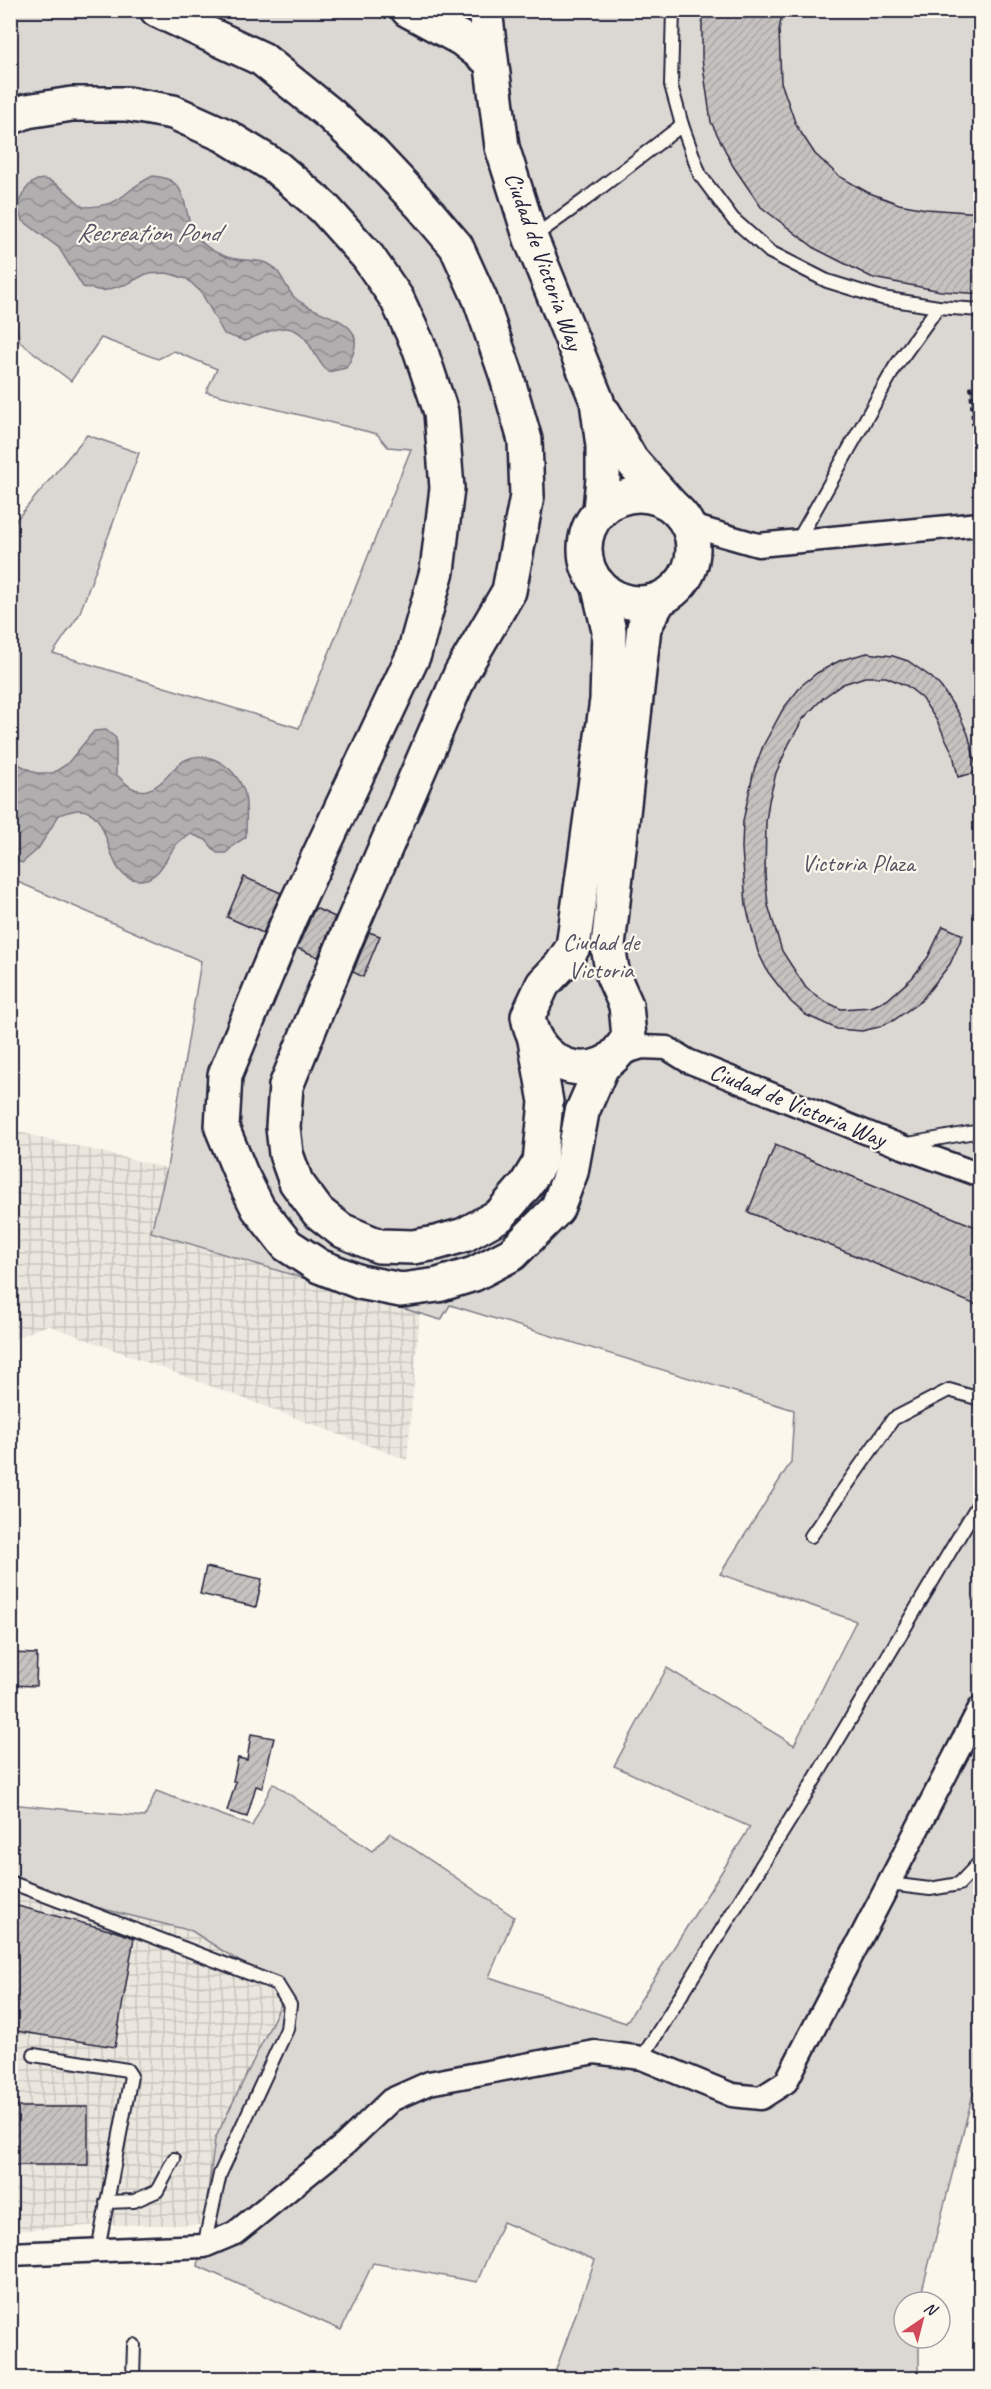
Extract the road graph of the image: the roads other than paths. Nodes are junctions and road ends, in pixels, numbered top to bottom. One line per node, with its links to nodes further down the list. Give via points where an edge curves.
1 (157, 10): 18 (main road, via 262,59 330,114 422,206 456,246 480,299 525,440 527,496 509,591 461,673 286,1086 283,1127 286,1154 296,1182 318,1212 333,1224 379,1246 436,1243 464,1235 500,1215 540,1162 546,1102)
2 (408, 10): 5 (main road, via 462,39)
3 (673, 10): 7 (lane, via 671,85)
4 (478, 12): 5 (main road, Ciudad de Victoria Way)
5 (489, 60): 8 (main road, Ciudad de Victoria Way, via 502,147)
6 (10, 118): 19 (main road, via 27,111 72,104 127,104 173,112 224,135 276,167 324,208 368,257 397,299 441,412 447,488 437,571 414,654 290,917 225,1075 222,1128 258,1208 287,1245 319,1266 360,1282 401,1290 438,1285 474,1274 513,1254 557,1209 571,1172 582,1112)
7 (682, 125): 8 (lane); 9 (lane, via 700,175 733,219 770,252 827,281 882,298)
8 (531, 239): 11 (main road, Ciudad de Victoria Way)
9 (938, 307): 10 (lane); 15 (lane, via 895,367)
10 (981, 310)
11 (597, 401): 12 (main road, Ciudad de Victoria Way, via 603,446); 13 (main road, via 632,460)
12 (600, 510): 13 (main road, via 616,499 646,495); 16 (main road, via 591,523 585,548)
13 (680, 515): 15 (street, via 758,545); 17 (main road, via 695,545 692,564 679,587)
14 (981, 524): 15 (street)
15 (797, 542)
16 (598, 584): 17 (main road, via 631,603); 18 (main road, via 609,631 607,700 573,947 532,1004 528,1016)
17 (659, 600): 19 (main road, via 644,627 608,946 613,976 626,1005 629,1037)
18 (535, 1041): 19 (main road, via 552,1060 564,1065 577,1068)
19 (609, 1059): 21 (street, Ciudad de Victoria Way, via 642,1047 667,1048 688,1061)
20 (981, 1131): 21 (lane)
21 (900, 1146): 22 (street, Ciudad de Victoria Way)
22 (981, 1175)
23 (981, 1399): 25 (lane, via 949,1390 893,1419)
24 (981, 1501): 31 (lane)
25 (811, 1536)
26 (981, 1708): 29 (street)
27 (981, 1862): 29 (lane, via 959,1884 930,1889)
28 (10, 1882): 34 (lane, via 276,1984 290,2005 287,2029 220,2174)
29 (889, 1884): 31 (street, via 786,2082 760,2098 732,2095)
30 (34, 2055): 33 (lane, via 127,2070 132,2076)
31 (642, 2058): 34 (street, via 595,2052 429,2083 391,2100 345,2144 235,2233)
32 (174, 2159): 33 (lane, via 157,2191 134,2201)
33 (106, 2202): 35 (lane)
34 (204, 2246): 35 (street)
35 (98, 2250): 36 (street)
36 (10, 2254)
37 (135, 2345): 38 (lane)
38 (133, 2379)

